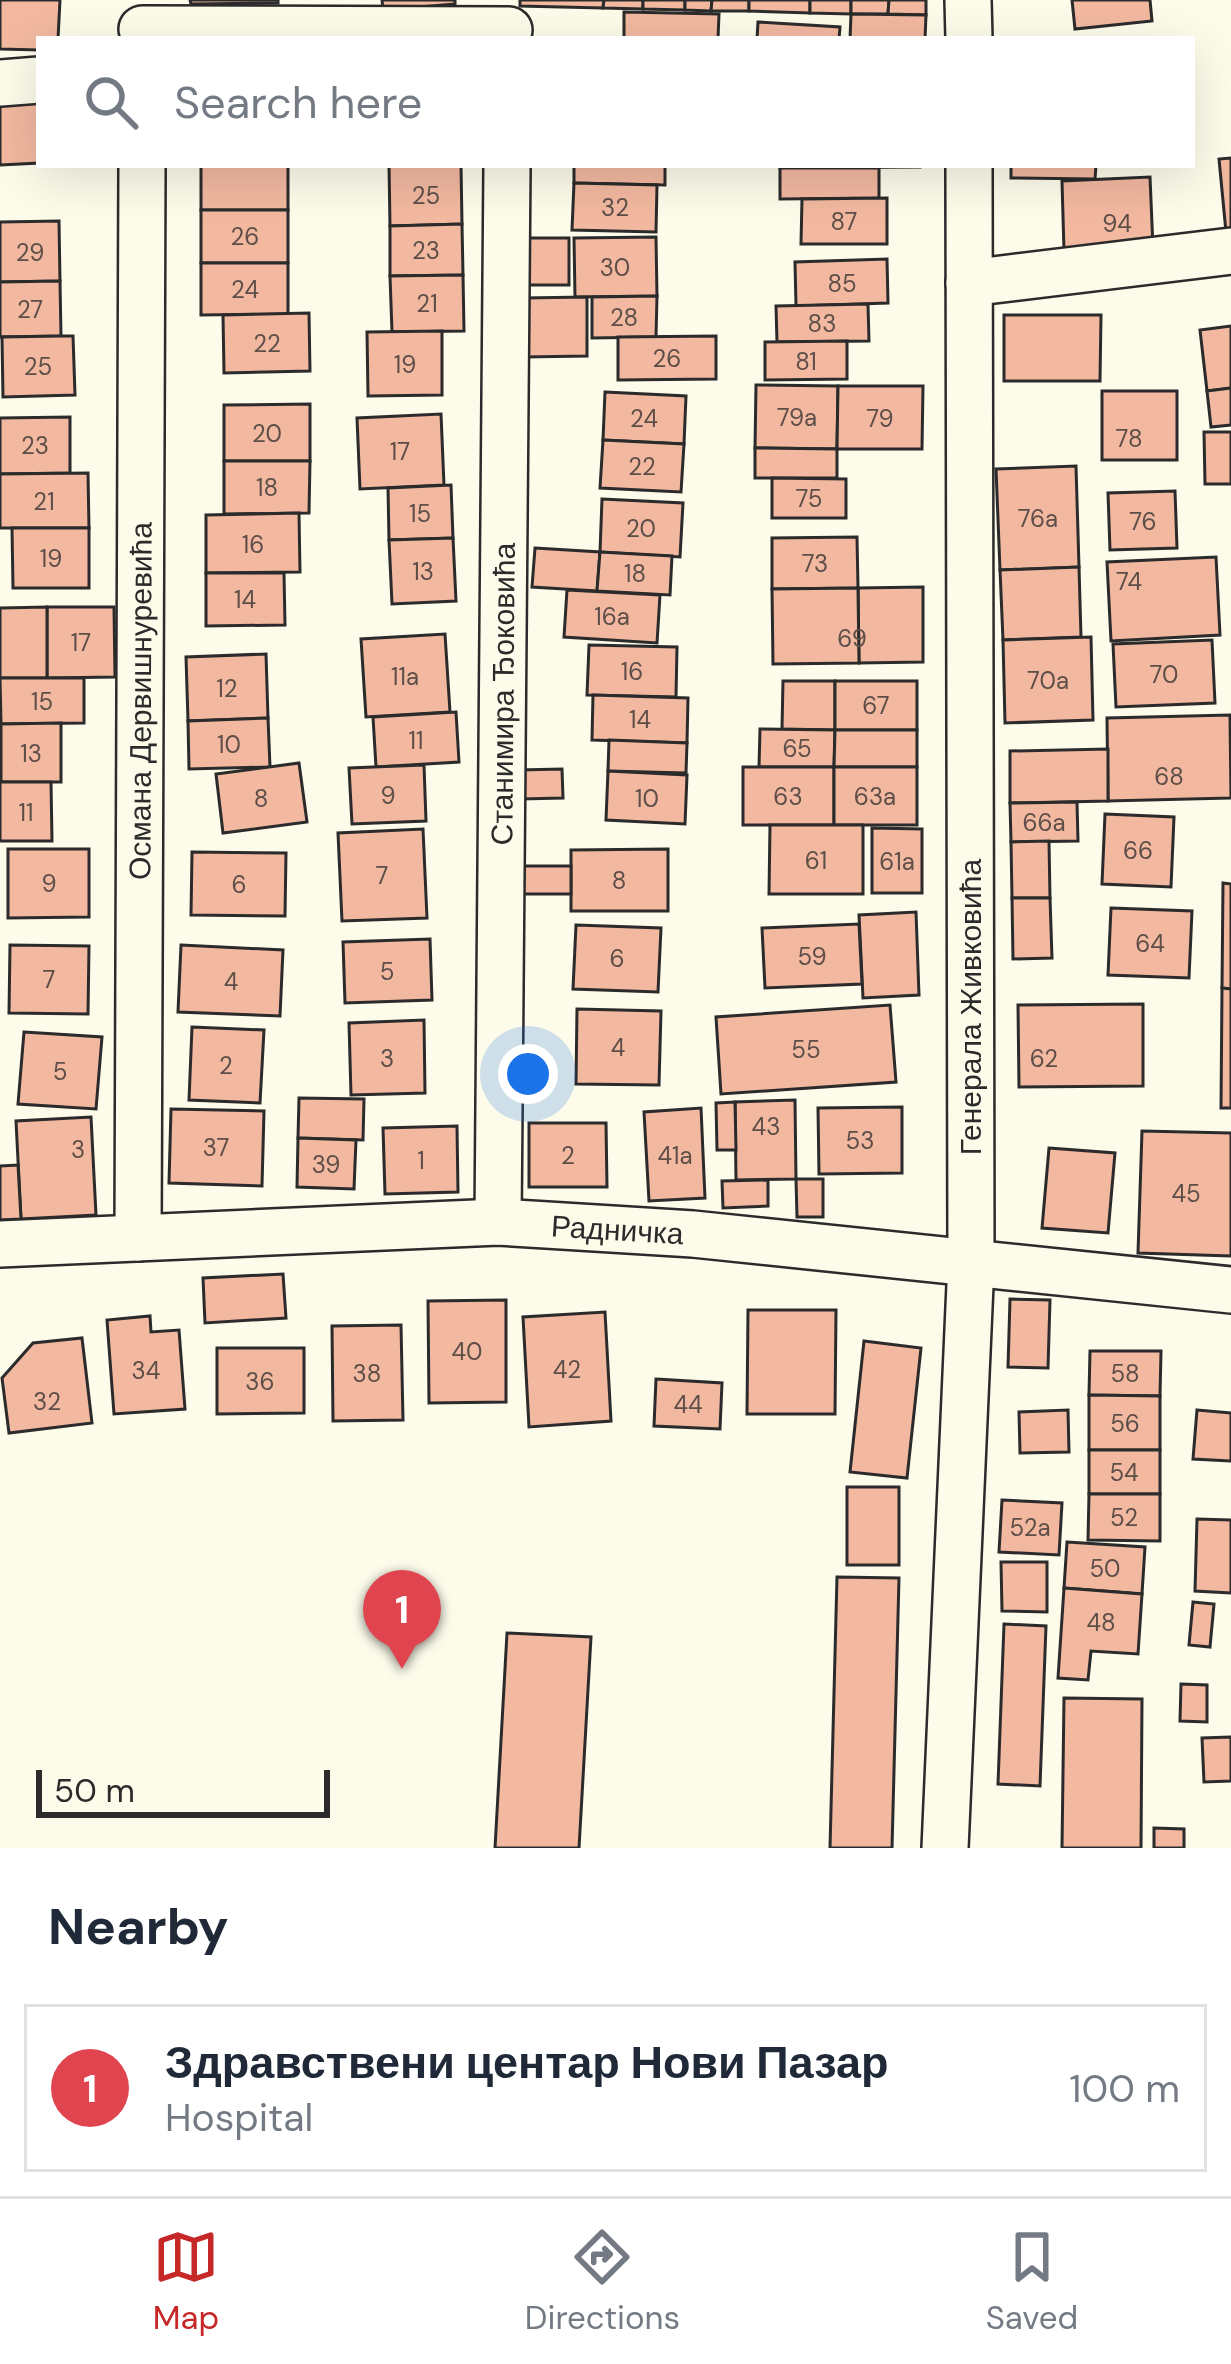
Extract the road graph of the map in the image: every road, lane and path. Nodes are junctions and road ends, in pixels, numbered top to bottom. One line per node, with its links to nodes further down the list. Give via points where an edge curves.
1 (968, 0): 4 (street)
2 (142, 23): 3 (street)
3 (509, 23)
4 (968, 36)
5 (36, 80): 6 (street)
6 (0, 83)
7 (142, 168): 13 (street, Османа Дервишнуревића)
8 (508, 168): 12 (street, Станимира Ђоковића)
9 (969, 168): 11 (street, Генерала Живковића)
10 (1231, 251): 11 (street)
11 (969, 283): 15 (street, Генерала Живковића)
12 (498, 1222): 13 (street, Радничка); 15 (street, Радничка)
13 (139, 1238): 14 (street, Радничка)
14 (0, 1244)
15 (971, 1262): 16 (street, Радничка); 17 (street, Генерала Живковића)
16 (1231, 1290)
17 (945, 1848)

